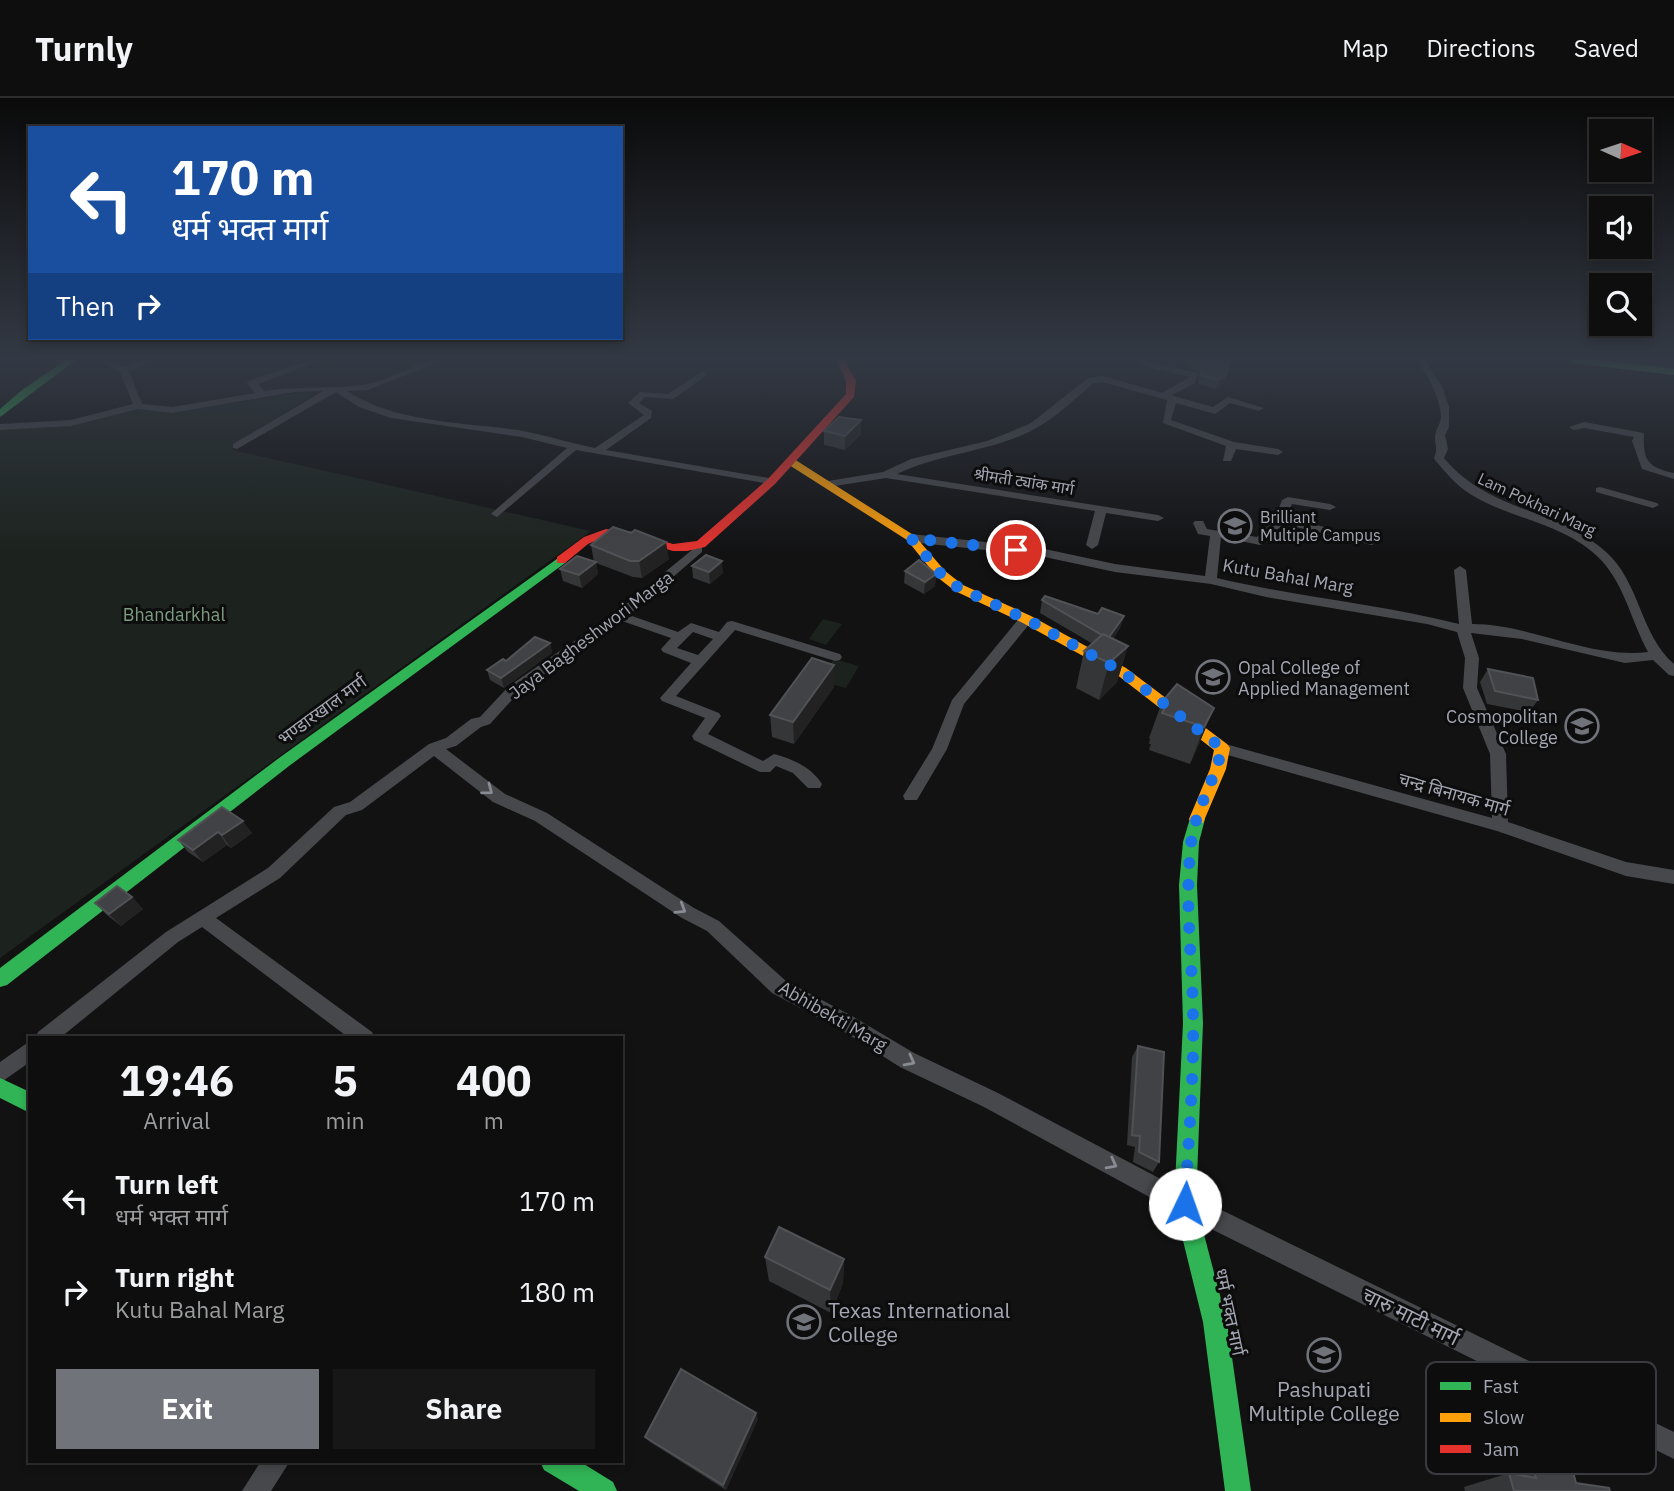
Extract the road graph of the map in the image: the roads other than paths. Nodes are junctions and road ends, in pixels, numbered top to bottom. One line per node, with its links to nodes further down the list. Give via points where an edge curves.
1 (35, 425): 11 (street)
2 (273, 425): 15 (street)
3 (453, 425): 13 (street)
4 (635, 425): 16 (street)
5 (823, 425): 19 (main road)
6 (1035, 425): 20 (street, via 990,443 915,461)
7 (1179, 425): 14 (street)
8 (1445, 425): 44 (street, Lam Pokhari Marg, via 1439,458 1447,471 1473,494 1583,539 1602,554 1616,570)
9 (1584, 425): 12 (street)
10 (1584, 425): 21 (street, via 1640,435 1641,463 1647,469)
11 (0, 427)
12 (1574, 427)
13 (576, 445): 16 (street); 28 (street)
14 (1232, 445): 17 (street); 18 (street)
15 (237, 446)
16 (598, 452): 22 (street)
17 (1278, 452)
18 (1227, 459)
19 (790, 461): 22 (main road); 23 (main road)
20 (886, 475): 23 (street); 27 (street, श्रीमती ट्यांक मार्ग)
21 (1674, 475)
22 (769, 481): 36 (main road, via 710,541)
23 (828, 485): 33 (main road)
24 (1600, 490): 25 (street)
25 (1653, 505)
26 (1330, 507): 30 (street, via 1287,500)
27 (1101, 510): 29 (street, श्रीमती ट्यांक मार्ग); 35 (street)
28 (497, 514)
29 (1158, 519)
30 (1280, 520): 32 (street, via 1260,541); 34 (street)
31 (1199, 523): 32 (street, via 1202,532)
32 (1216, 533): 38 (street)
33 (911, 538): 38 (street, Kutu Bahal Marg, via 1040,552 1115,568); 40 (main road, via 959,588)
34 (1372, 541)
35 (1091, 544)
36 (693, 550): 39 (street, Jaya Bagheshwori Marga, via 690,559); 55 (main road, भण्डारखाल मार्ग, via 614,533 593,536 284,762)
37 (1460, 570): 41 (street)
38 (1211, 579): 41 (street, Kutu Bahal Marg)
39 (620, 616): 42 (street); 48 (street, Jaya Bagheshwori Marga, via 514,689 485,722)
40 (1026, 619): 49 (main road, via 1121,671); 51 (street, via 957,703 939,749)
41 (1465, 630): 44 (street, Kutu Bahal Marg, via 1522,635 1625,659); 52 (street, via 1472,658 1470,688 1498,754)
42 (681, 637): 43 (street, via 691,628); 46 (street, via 668,649)
43 (722, 637): 45 (street, via 732,625); 46 (street)
44 (1656, 655): 47 (street, Lam Pokhari Marg)
45 (835, 657)
46 (700, 661): 50 (street, via 667,698 713,716 699,736 765,768 774,758 798,769)
47 (1674, 672)
48 (433, 748): 54 (street, Jaya Bagheshwori Marga, via 356,806 340,811 274,873); 62 (street, Abhibekti Marg, one-way to 62, via 499,798 541,817 713,926 779,987 906,1060)
49 (1222, 748): 52 (street, चन्द्र बिनायक मार्ग); 62 (main road, धर्म भक्त मार्ग, via 1191,842 1193,1023)
50 (814, 784)
51 (911, 796)
52 (1500, 826): 53 (street, चन्द्र बिनायक मार्ग, via 1626,869)
53 (1674, 877)
54 (204, 919): 56 (street, Jaya Bagheshwori Marga, via 155,950); 57 (street)
55 (0, 979)
56 (48, 1036)
57 (362, 1036)
58 (28, 1052): 59 (street)
59 (0, 1074)
60 (0, 1088): 61 (main road)
61 (28, 1102)
62 (1185, 1204): 63 (street, चारु माटी मार्ग); 70 (main road, धर्म भक्त मार्ग, via 1215,1322)
63 (1504, 1362)
64 (1656, 1437): 65 (street, चारु माटी मार्ग)
65 (1674, 1446)
66 (276, 1463): 68 (street)
67 (557, 1463): 69 (main road)
68 (255, 1491)
69 (604, 1491)
70 (1238, 1491)

